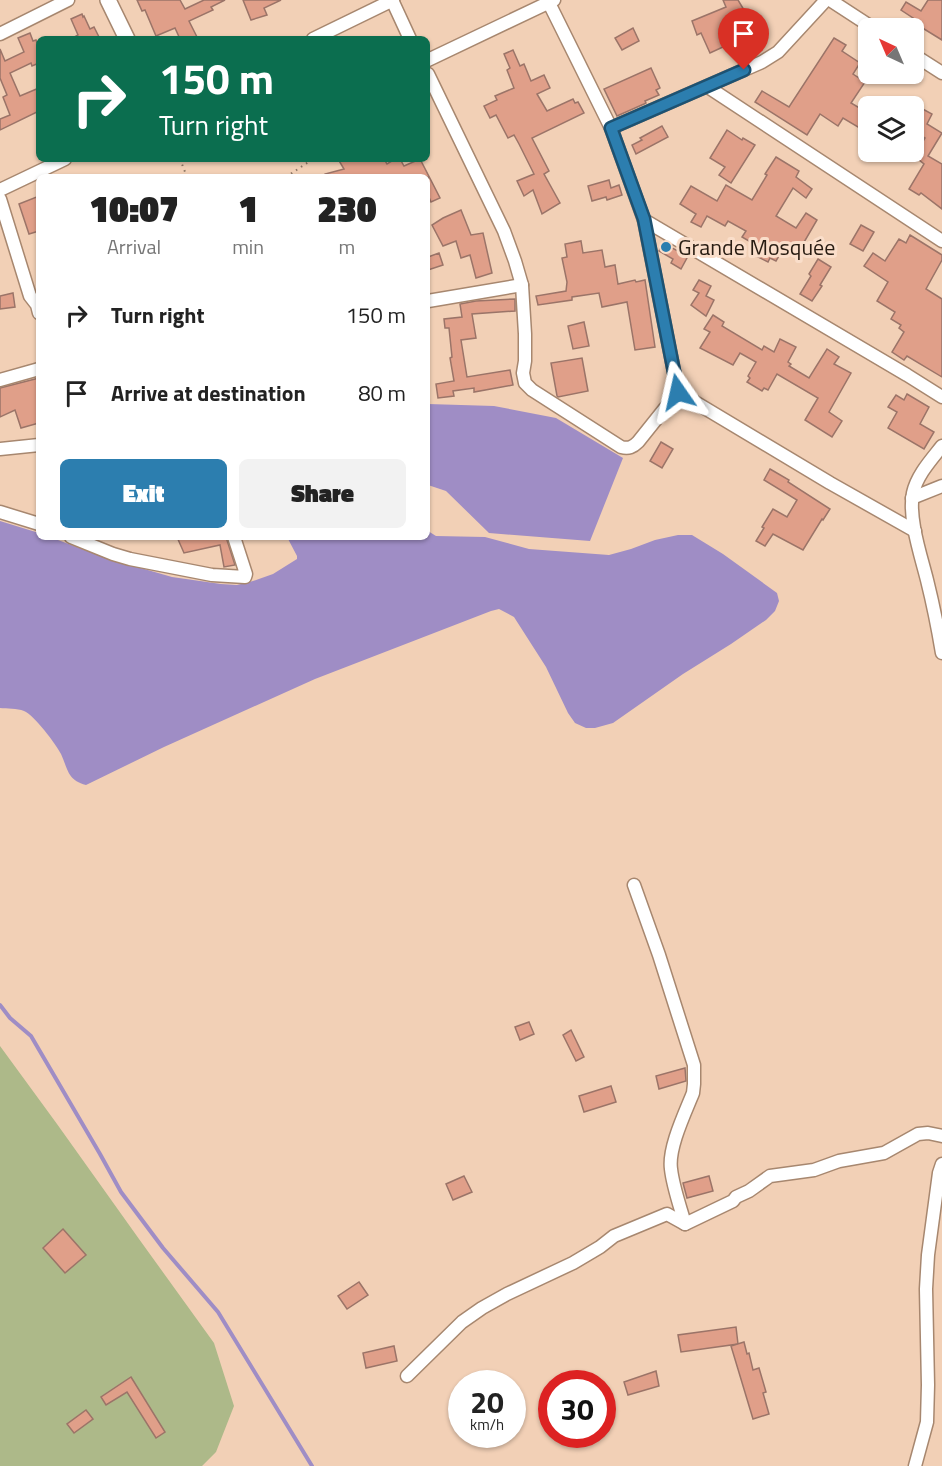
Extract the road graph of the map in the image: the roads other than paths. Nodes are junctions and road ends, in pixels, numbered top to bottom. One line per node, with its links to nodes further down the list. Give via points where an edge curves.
1 (68, 0): 7 (street)
2 (108, 0): 8 (street)
3 (392, 0): 9 (street); 10 (street)
4 (828, 0): 6 (street); 15 (street, via 778,52)
5 (551, 1): 11 (street); 16 (street)
6 (858, 19)
7 (0, 34)
8 (126, 36)
9 (319, 36)
10 (409, 36)
11 (430, 59)
12 (924, 61): 13 (street)
13 (942, 73)
14 (430, 78): 22 (street, via 504,231)
15 (708, 87): 16 (street); 21 (street)
16 (611, 128): 20 (street)
17 (59, 162): 18 (street)
18 (0, 190)
19 (0, 200): 24 (street, via 30,296)
20 (644, 219): 27 (street); 28 (street)
21 (942, 241)
22 (522, 285): 23 (street); 27 (street, via 523,373 532,390 627,449 638,442)
23 (430, 301)
24 (36, 304)
25 (36, 370): 26 (street)
26 (0, 380)
27 (678, 392): 36 (street)
28 (942, 398)
29 (36, 445): 31 (street)
30 (942, 446): 33 (street, via 925,467)
31 (0, 449)
32 (942, 486): 33 (street)
33 (912, 498): 36 (street)
34 (0, 512): 35 (street)
35 (36, 523)
36 (915, 531): 39 (street)
37 (79, 540): 38 (street, via 119,556 212,575 245,577)
38 (235, 540)
39 (942, 653)
40 (634, 885): 43 (street, via 694,1065 693,1093 670,1158)
41 (942, 1136): 43 (street, via 918,1134 884,1154 770,1176 733,1201)
42 (942, 1164): 45 (street, via 928,1255 927,1422)
43 (685, 1224): 44 (street, via 667,1214 614,1236 573,1263 507,1294 462,1322)
44 (407, 1376)
45 (915, 1466)

